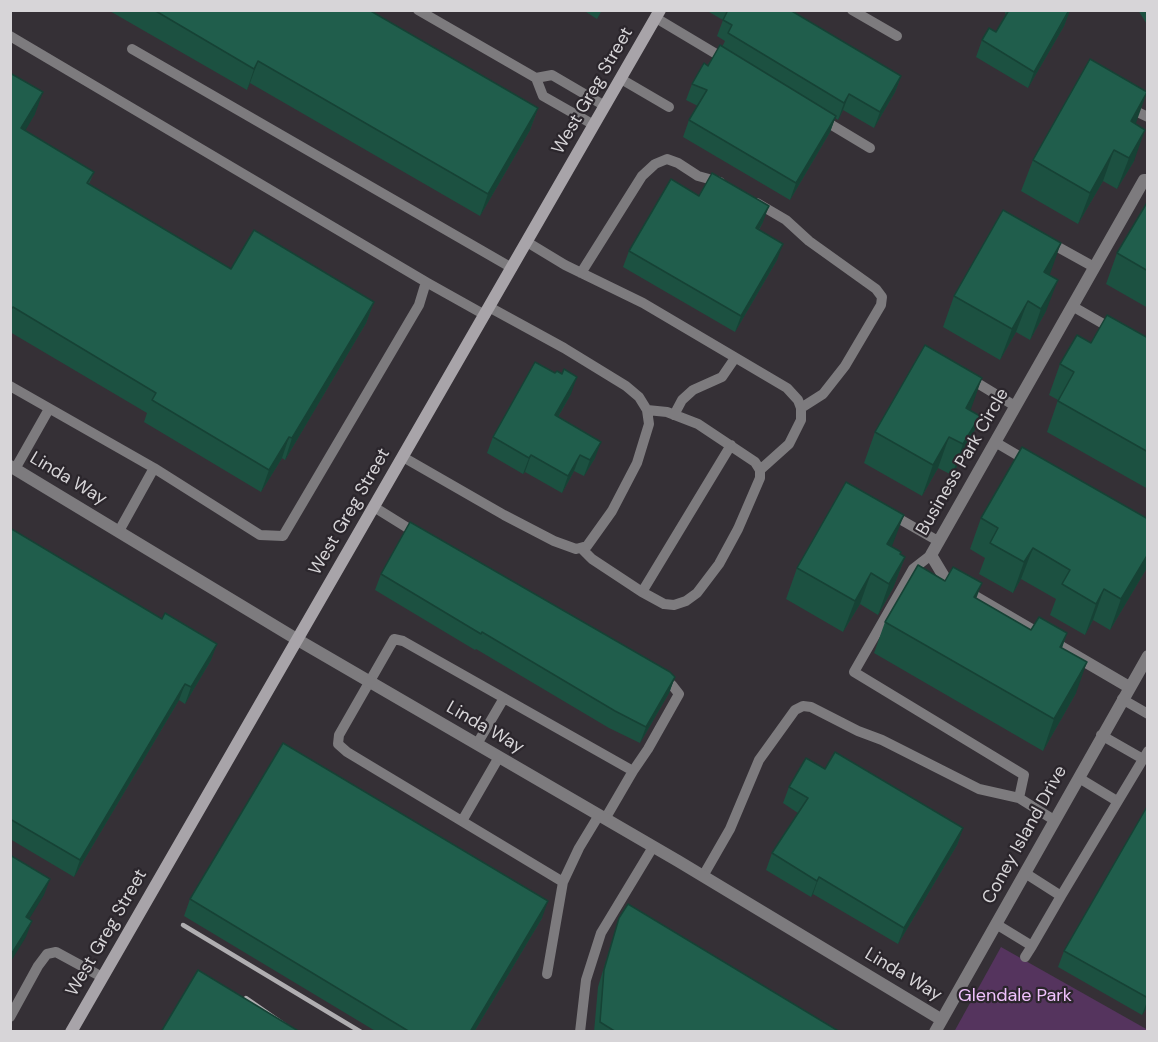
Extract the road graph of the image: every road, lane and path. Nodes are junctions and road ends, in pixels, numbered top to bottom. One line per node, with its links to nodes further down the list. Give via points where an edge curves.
1 (418, 10): 8 (lane)
2 (852, 10): 5 (lane)
3 (658, 14): 7 (lane); 9 (main road, West Greg Street)
4 (10, 36): 25 (lane)
5 (897, 36)
6 (132, 49): 23 (lane)
7 (737, 67)
8 (536, 78): 11 (lane, via 552,75); 15 (lane, via 543,96)
9 (621, 79): 11 (main road, West Greg Street); 12 (lane)
10 (1119, 102): 14 (lane)
11 (605, 106): 15 (main road, West Greg Street)
12 (669, 107)
13 (809, 110): 16 (lane)
14 (1148, 117)
15 (594, 125): 21 (main road, West Greg Street)
16 (870, 148)
17 (1148, 180): 22 (street, Business Park Circle, via 1144,180)
18 (727, 186): 24 (lane, via 667,159 655,164 638,183)
19 (748, 197): 33 (lane, via 786,220 882,297 845,366 823,394)
20 (1033, 233): 22 (lane)
21 (528, 242): 23 (main road, West Greg Street); 24 (lane)
22 (1094, 267): 26 (street, Business Park Circle)
23 (512, 268): 27 (main road, West Greg Street)
24 (581, 273): 29 (lane, via 643,303)
25 (426, 282): 27 (lane); 42 (lane, via 419,305 283,536 260,535)
26 (1072, 306): 28 (lane); 32 (street, Business Park Circle)
27 (487, 311): 35 (lane, via 564,348 626,386); 39 (main road, West Greg Street)
28 (1119, 333)
29 (735, 358): 33 (lane, via 787,388); 36 (lane, via 722,377 693,390 682,400)
30 (955, 370): 32 (lane)
31 (10, 386): 34 (lane)
32 (1015, 406): 37 (street, Business Park Circle)
33 (801, 408): 43 (lane, via 801,420 789,444)
34 (49, 409): 41 (lane); 42 (lane)
35 (647, 410): 36 (lane); 49 (lane, via 649,424 637,463 598,533)
36 (674, 415): 38 (lane, via 698,424)
37 (995, 442): 40 (lane); 47 (street, Business Park Circle)
38 (731, 445): 43 (lane); 51 (lane)
39 (403, 457): 44 (main road, West Greg Street); 49 (lane, via 554,541)
40 (1036, 466)
41 (13, 467): 46 (street, Linda Way)
42 (154, 468): 46 (lane)
43 (760, 470): 51 (lane, via 738,529 697,593 674,605)
44 (374, 507): 48 (lane); 52 (main road, West Greg Street)
45 (879, 507): 47 (lane)
46 (119, 531): 52 (street, Linda Way)
47 (938, 541): 50 (street, Business Park Circle)
48 (433, 543)
49 (582, 549): 51 (lane)
50 (931, 555): 57 (street, Business Park Circle, via 946,580); 67 (lane, via 913,569 854,672 1024,775)
51 (642, 592)
52 (298, 640): 56 (street, Linda Way); 81 (main road, West Greg Street)
53 (1148, 656): 55 (street, Coney Island Drive)
54 (654, 672): 65 (lane, via 679,694)
55 (1143, 673): 57 (street, Coney Island Drive)
56 (369, 682): 58 (lane, via 394,639 403,640); 62 (street, Linda Way); 71 (lane, via 339,735 338,744)
57 (1129, 687): 59 (street, Coney Island Drive)
58 (504, 698): 62 (lane); 65 (lane)
59 (1122, 699): 60 (lane); 61 (street, Coney Island Drive)
60 (1148, 714)
61 (1101, 735): 63 (lane); 66 (street, Coney Island Drive)
62 (477, 744): 64 (street, Linda Way)
63 (1145, 755): 68 (lane)
64 (499, 757): 69 (street, Linda Way); 71 (lane)
65 (633, 771): 69 (lane)
66 (1078, 777): 68 (lane); 70 (street, Coney Island Drive)
67 (1019, 798): 70 (lane); 74 (lane, via 979,789 803,706 795,710 759,760 730,829)
68 (1118, 801): 76 (lane)
69 (602, 817): 72 (street, Linda Way); 75 (lane, via 579,848)
70 (1054, 820): 73 (street, Coney Island Drive)
71 (462, 821): 75 (lane)
72 (653, 847): 74 (street, Linda Way); 85 (lane, via 601,933 586,980)
73 (1025, 873): 76 (lane); 77 (street, Coney Island Drive)
74 (704, 876): 83 (street, Linda Way)
75 (563, 882): 80 (lane)
76 (1061, 896): 78 (lane)
77 (996, 924): 78 (lane); 83 (street, Coney Island Drive)
78 (1032, 946): 79 (lane)
79 (1025, 957)
80 (547, 974)
81 (102, 977): 82 (lane, via 56,952 48,954); 84 (main road, West Greg Street)
82 (10, 1017)
83 (942, 1020): 86 (street, Coney Island Drive)
84 (71, 1032)
85 (580, 1032)
86 (935, 1032)

